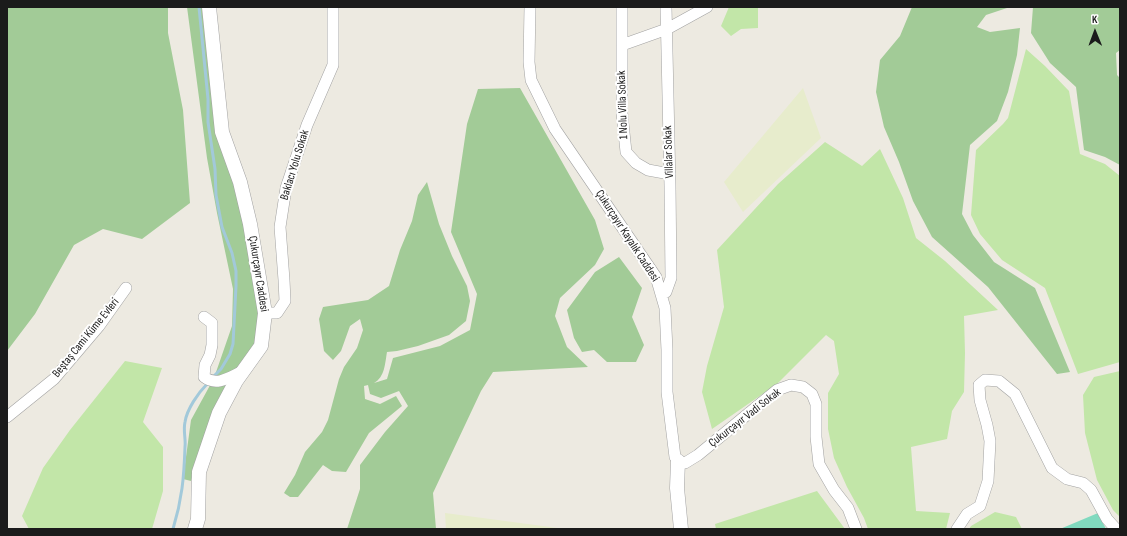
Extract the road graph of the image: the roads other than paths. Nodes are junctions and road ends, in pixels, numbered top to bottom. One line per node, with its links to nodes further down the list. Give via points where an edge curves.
1 (209, 7): 12 (street, Çukurçayır Caddesi, via 222,132 242,189)
2 (333, 7): 12 (street, Baklacı Yolu Sokak, via 333,65 307,125 283,204 280,227 285,301 277,313)
3 (530, 7): 11 (street, Çukurçayır Kayalık Caddesi, via 531,80 555,129 656,277)
4 (622, 7): 8 (street, 1 Nolu Villa Sokak)
5 (666, 7): 7 (street, Villalar Sokak)
6 (707, 7): 7 (street)
7 (667, 29): 8 (street); 9 (street, Villalar Sokak)
8 (622, 45): 9 (street, 1 Nolu Villa Sokak, via 622,113 626,152 636,164 648,170)
9 (670, 174): 11 (street, Villalar Sokak, via 671,278 666,292)
10 (126, 288): 15 (street, Beştaş Cami Küme Evleri, via 99,326 54,379)
11 (661, 292): 16 (street, Çukurçayır Kayalık Caddesi, via 665,308 667,392 675,457)
12 (265, 313): 14 (street, Çukurçayır Caddesi, via 261,346)
13 (204, 318): 14 (street, via 212,323 212,336 204,376 217,382)
14 (243, 371): 17 (street, Çukurçayır Caddesi, via 219,413 199,472 198,519)
15 (7, 417)
16 (678, 461): 18 (street, Çukurçayır Kayalık Caddesi, via 677,488); 19 (street, Çukurçayır Vadi Sokak, via 686,463 698,455 777,390 791,385 803,387 812,394 816,404 819,464 848,508)
17 (195, 529)
18 (681, 529)
19 (856, 529)
20 (957, 529): 21 (street, via 966,514 980,506 988,481 990,441 979,385 985,380 998,381 1015,394 1052,468 1067,479 1083,483 1091,490 1107,519)
21 (1116, 529)

